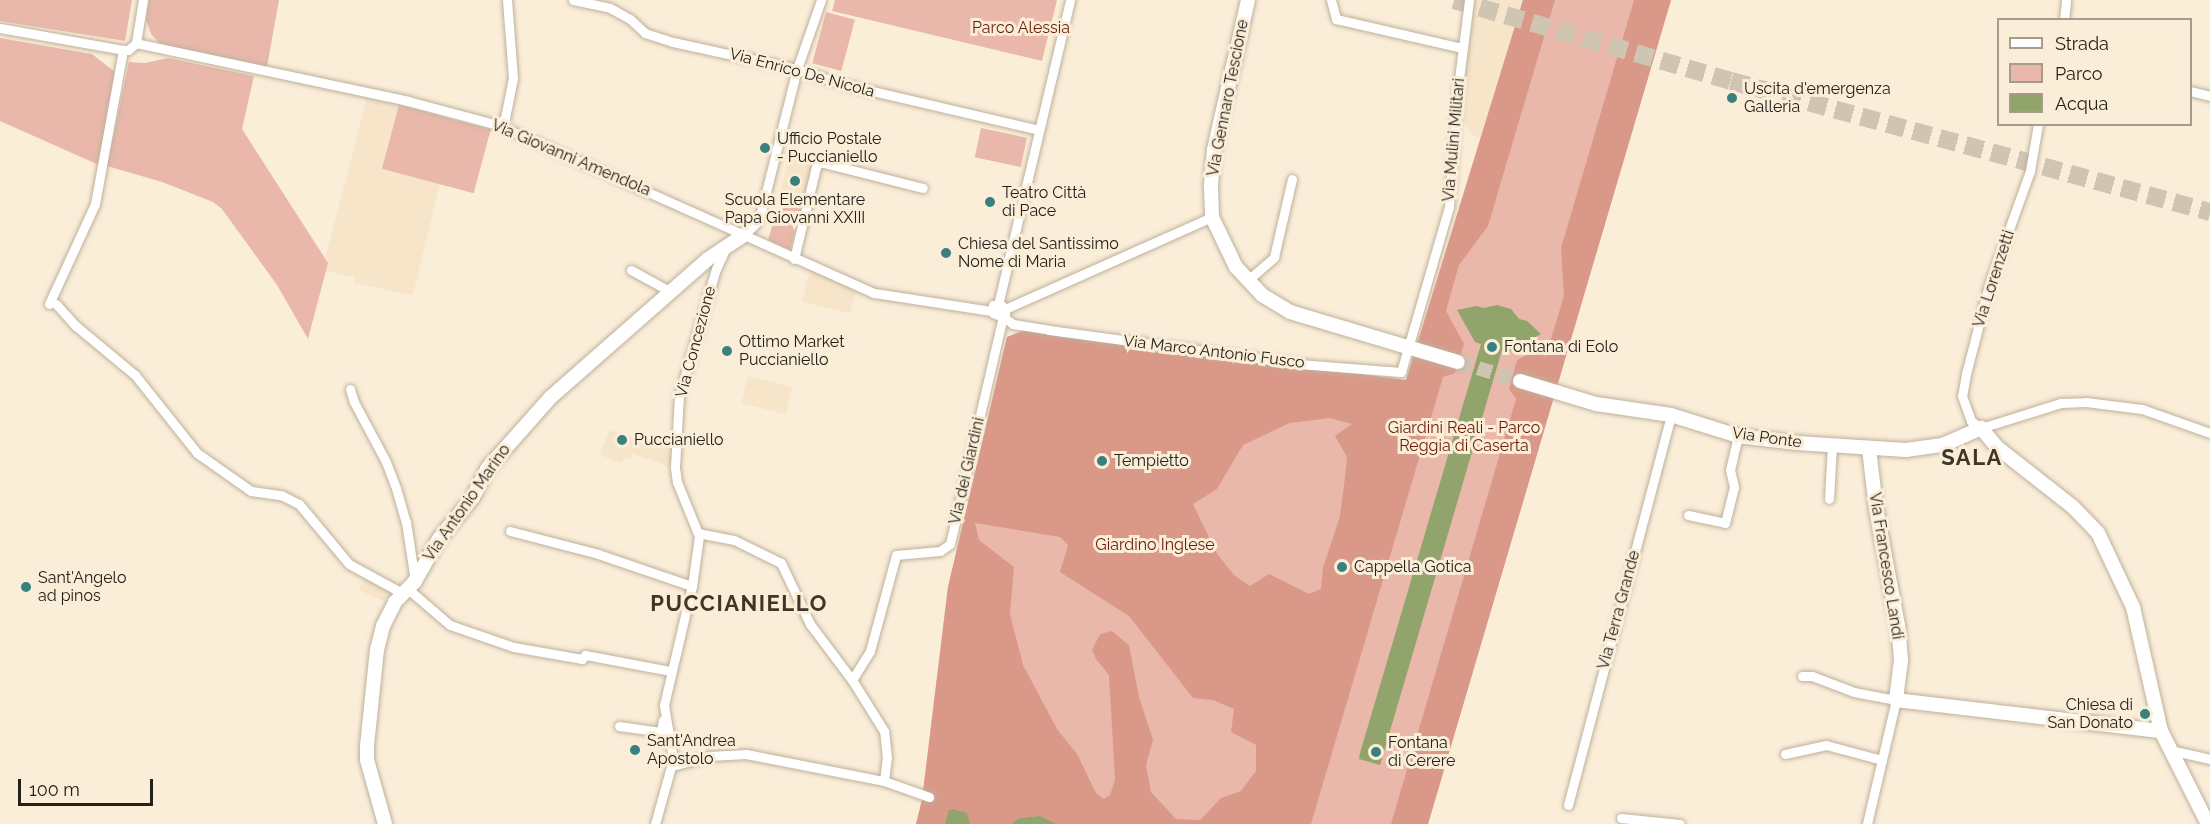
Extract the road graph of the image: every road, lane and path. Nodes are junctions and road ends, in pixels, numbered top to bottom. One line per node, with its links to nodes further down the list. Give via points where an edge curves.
1 (143, 0): 12 (street)
2 (507, 0): 18 (street, via 513,78 506,118)
3 (573, 0): 15 (street, Via Enrico De Nicola, via 610,8 645,33 673,42)
4 (821, 0): 15 (street)
5 (1070, 0): 20 (street)
6 (1248, 0): 23 (street, Via Gennaro Tescione, via 1214,150)
7 (1331, 0): 13 (street, via 1336,18)
8 (1469, 0): 13 (street, Via Mulini Militari)
9 (2066, 0): 10 (street)
10 (2064, 18)
11 (0, 28): 14 (street)
12 (136, 43): 14 (street); 18 (street, Via Giovanni Amendola, via 408,101)
13 (1463, 48): 31 (street, Via Mulini Militari, via 1449,207)
14 (123, 50): 46 (street, via 95,204 52,304 135,375 197,453 251,491 281,495 299,504 349,564)
15 (797, 69): 20 (street, Via Enrico De Nicola, via 842,84); 24 (street, via 761,212)
16 (2192, 92): 17 (street)
17 (2210, 96)
18 (498, 125): 24 (street, Via Giovanni Amendola)
19 (2038, 126): 36 (street, Via Lorenzetti, via 2030,171 1989,285 1962,396 1971,421)
20 (1039, 130): 30 (street)
21 (1292, 179): 28 (street, via 1274,257)
22 (923, 188): 26 (street, via 820,162)
23 (1212, 217): 28 (street, Via Gennaro Tescione, via 1236,267); 30 (street)
24 (744, 235): 25 (street, Via Antonio Marino); 26 (street, Via Giovanni Amendola)
25 (727, 246): 29 (street, Via Antonio Marino); 44 (street, Via Concezione, via 693,344 677,420 677,482)
26 (794, 259): 30 (street, Via Giovanni Amendola, via 874,293)
27 (631, 270): 29 (street)
28 (1248, 280): 31 (street, Via Gennaro Tescione, via 1262,295 1290,312)
29 (671, 292): 46 (street, Via Antonio Marino, via 558,391 502,450)
30 (999, 310): 31 (street, Via Marco Antonio Fusco, via 1014,324 1299,364 1401,372); 49 (street, Via dei Giardini, via 950,544 940,551 896,555 870,651)
31 (1408, 346): 32 (street, Via Gennaro Tescione)
32 (1458, 362)
33 (1520, 381): 35 (street, Via Ponte, via 1596,404)
34 (350, 389): 46 (street, via 386,462 404,512)
35 (1671, 415): 38 (street, Via Ponte); 61 (street, Via Terra Grande)
36 (1981, 428): 37 (street, via 2061,403 2086,402 2142,409); 40 (street, Via Ponte, via 1942,444 1906,450); 53 (street, via 1998,448 2073,507 2098,533 2133,607)
37 (2210, 433)
38 (1738, 436): 39 (street, Via Ponte); 42 (street, via 1730,471 1734,487 1725,523)
39 (1832, 446): 40 (street, Via Ponte); 41 (street)
40 (1869, 449): 50 (street, Via Francesco Landi, via 1898,625 1901,660)
41 (1829, 499)
42 (1688, 515)
43 (510, 531): 45 (street, via 598,554)
44 (698, 533): 45 (street, Via Concezione); 49 (street, via 734,540 781,564 810,624)
45 (692, 586): 47 (street, Via Concezione)
46 (408, 588): 47 (street, via 450,625 514,646); 63 (street, Via Antonio Marino, via 382,626 367,746 367,760)
47 (670, 671): 51 (street, Via Concezione)
48 (1802, 676): 50 (street)
49 (852, 680): 59 (street, via 884,731)
50 (1896, 700): 53 (street); 57 (street, Via Francesco Landi)
51 (664, 715): 52 (street, via 661,732); 58 (street, Via Concezione)
52 (619, 726)
53 (2161, 731): 54 (street)
54 (2170, 750): 56 (street); 67 (street)
55 (1785, 754): 57 (street, via 1826,745)
56 (2210, 759)
57 (1882, 760): 66 (street, Via Francesco Landi)
58 (672, 766): 59 (street, via 709,756 746,754); 64 (street, Via Concezione)
59 (884, 781): 60 (street)
60 (929, 797)
61 (1568, 805)
62 (1622, 818): 65 (street)
63 (385, 824)
64 (655, 824)
65 (1680, 824)
66 (1867, 824)
67 (2208, 824)

